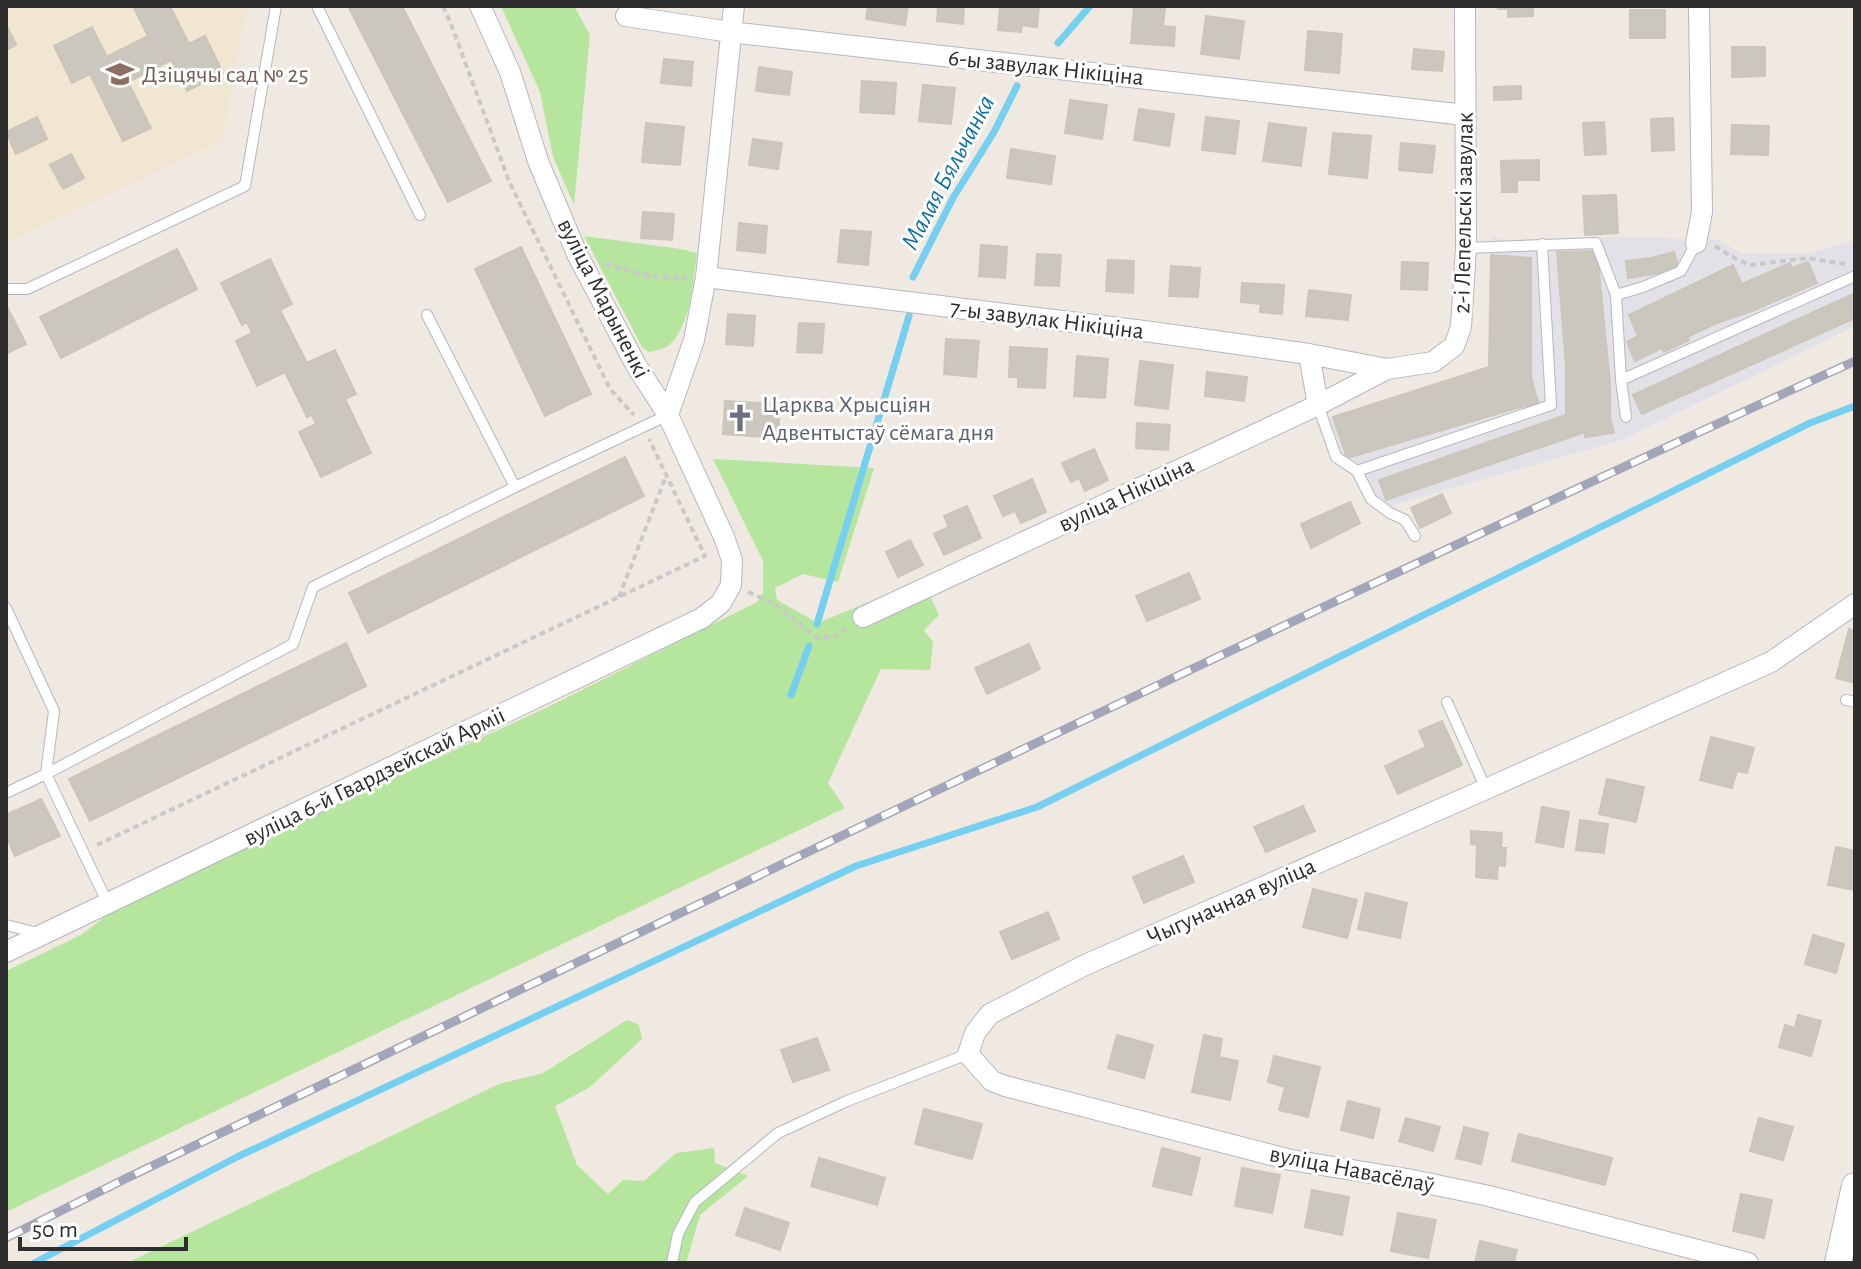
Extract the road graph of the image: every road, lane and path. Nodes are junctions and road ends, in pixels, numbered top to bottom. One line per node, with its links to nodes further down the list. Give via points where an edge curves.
1 (276, 6): 19 (lane, via 245,186 27,289)
2 (317, 6): 11 (lane)
3 (443, 6): 28 (path, via 509,181 610,389)
4 (480, 6): 15 (street, вуліца Марыненкі)
5 (734, 6): 9 (street)
6 (1465, 6): 10 (street, 2-і Лепельскі завулак)
7 (1699, 6): 12 (street, via 1702,212)
8 (626, 16): 9 (street, 6-ы завулак Нікіціна)
9 (730, 32): 10 (street, 6-ы завулак Нікіціна); 18 (street)
10 (1465, 115): 14 (street, 2-і Лепельскі завулак)
11 (420, 215)
12 (1696, 243): 16 (path, via 1718,247 1750,265 1807,258); 20 (lane, via 1681,271)
13 (1542, 244): 14 (lane); 20 (lane, via 1596,243); 29 (lane, via 1551,405)
14 (1466, 248): 23 (street, 2-і Лепельскі завулак, via 1461,327 1454,346 1433,362)
15 (577, 254): 18 (path, via 639,275); 26 (street, вуліца Марыненкі)
16 (1855, 265)
17 (1855, 276): 24 (lane)
18 (706, 277): 22 (street, 7-ы завулак Нікіціна); 26 (street, via 694,340)
19 (6, 289)
20 (1616, 295): 24 (lane)
21 (427, 315): 31 (lane)
22 (1309, 354): 23 (street, 7-ы завулак Нікіціна); 25 (street)
23 (1387, 369): 25 (street, вуліца Нікіціна)
24 (1621, 380): 27 (lane)
25 (1318, 405): 29 (lane, via 1336,457); 37 (street, вуліца Нікіціна)
26 (668, 415): 28 (lane); 33 (street, вуліца Марыненкі, via 724,537 732,560)
27 (1626, 417)
28 (644, 426): 30 (path); 31 (lane)
29 (1357, 471): 32 (lane, via 1371,499 1405,520)
30 (666, 476): 34 (path); 34 (path, via 705,556)
31 (515, 487): 39 (lane, via 313,587 293,644)
32 (1415, 536)
33 (731, 585): 37 (path, via 773,603 817,638 836,636); 43 (street, вуліца 6-й Гвардзейскай Арміі, via 721,603 702,618)
34 (619, 598): 42 (path)
35 (1855, 604): 40 (street, Чыгуначная вуліца, via 1771,662)
36 (6, 608): 39 (lane, via 54,711)
37 (863, 617)
38 (1447, 702): 40 (lane)
39 (46, 774): 41 (lane); 42 (lane)
40 (1486, 789): 47 (street, Чыгуначная вуліца, via 1085,965 990,1014)
41 (6, 793)
42 (83, 852): 43 (lane)
43 (108, 904): 45 (street, вуліца 6-й Гвардзейскай Арміі)
44 (6, 925): 45 (lane)
45 (43, 934): 46 (street, вуліца 6-й Гвардзейскай Арміі)
46 (6, 952)
47 (968, 1054): 49 (lane, via 778,1133 695,1202 678,1234); 50 (street, вуліца Навасёлаў, via 992,1081 1005,1086 1291,1160 1489,1196)
48 (1855, 1186): 51 (street)
49 (672, 1263)
50 (1748, 1263)
51 (1838, 1263)

